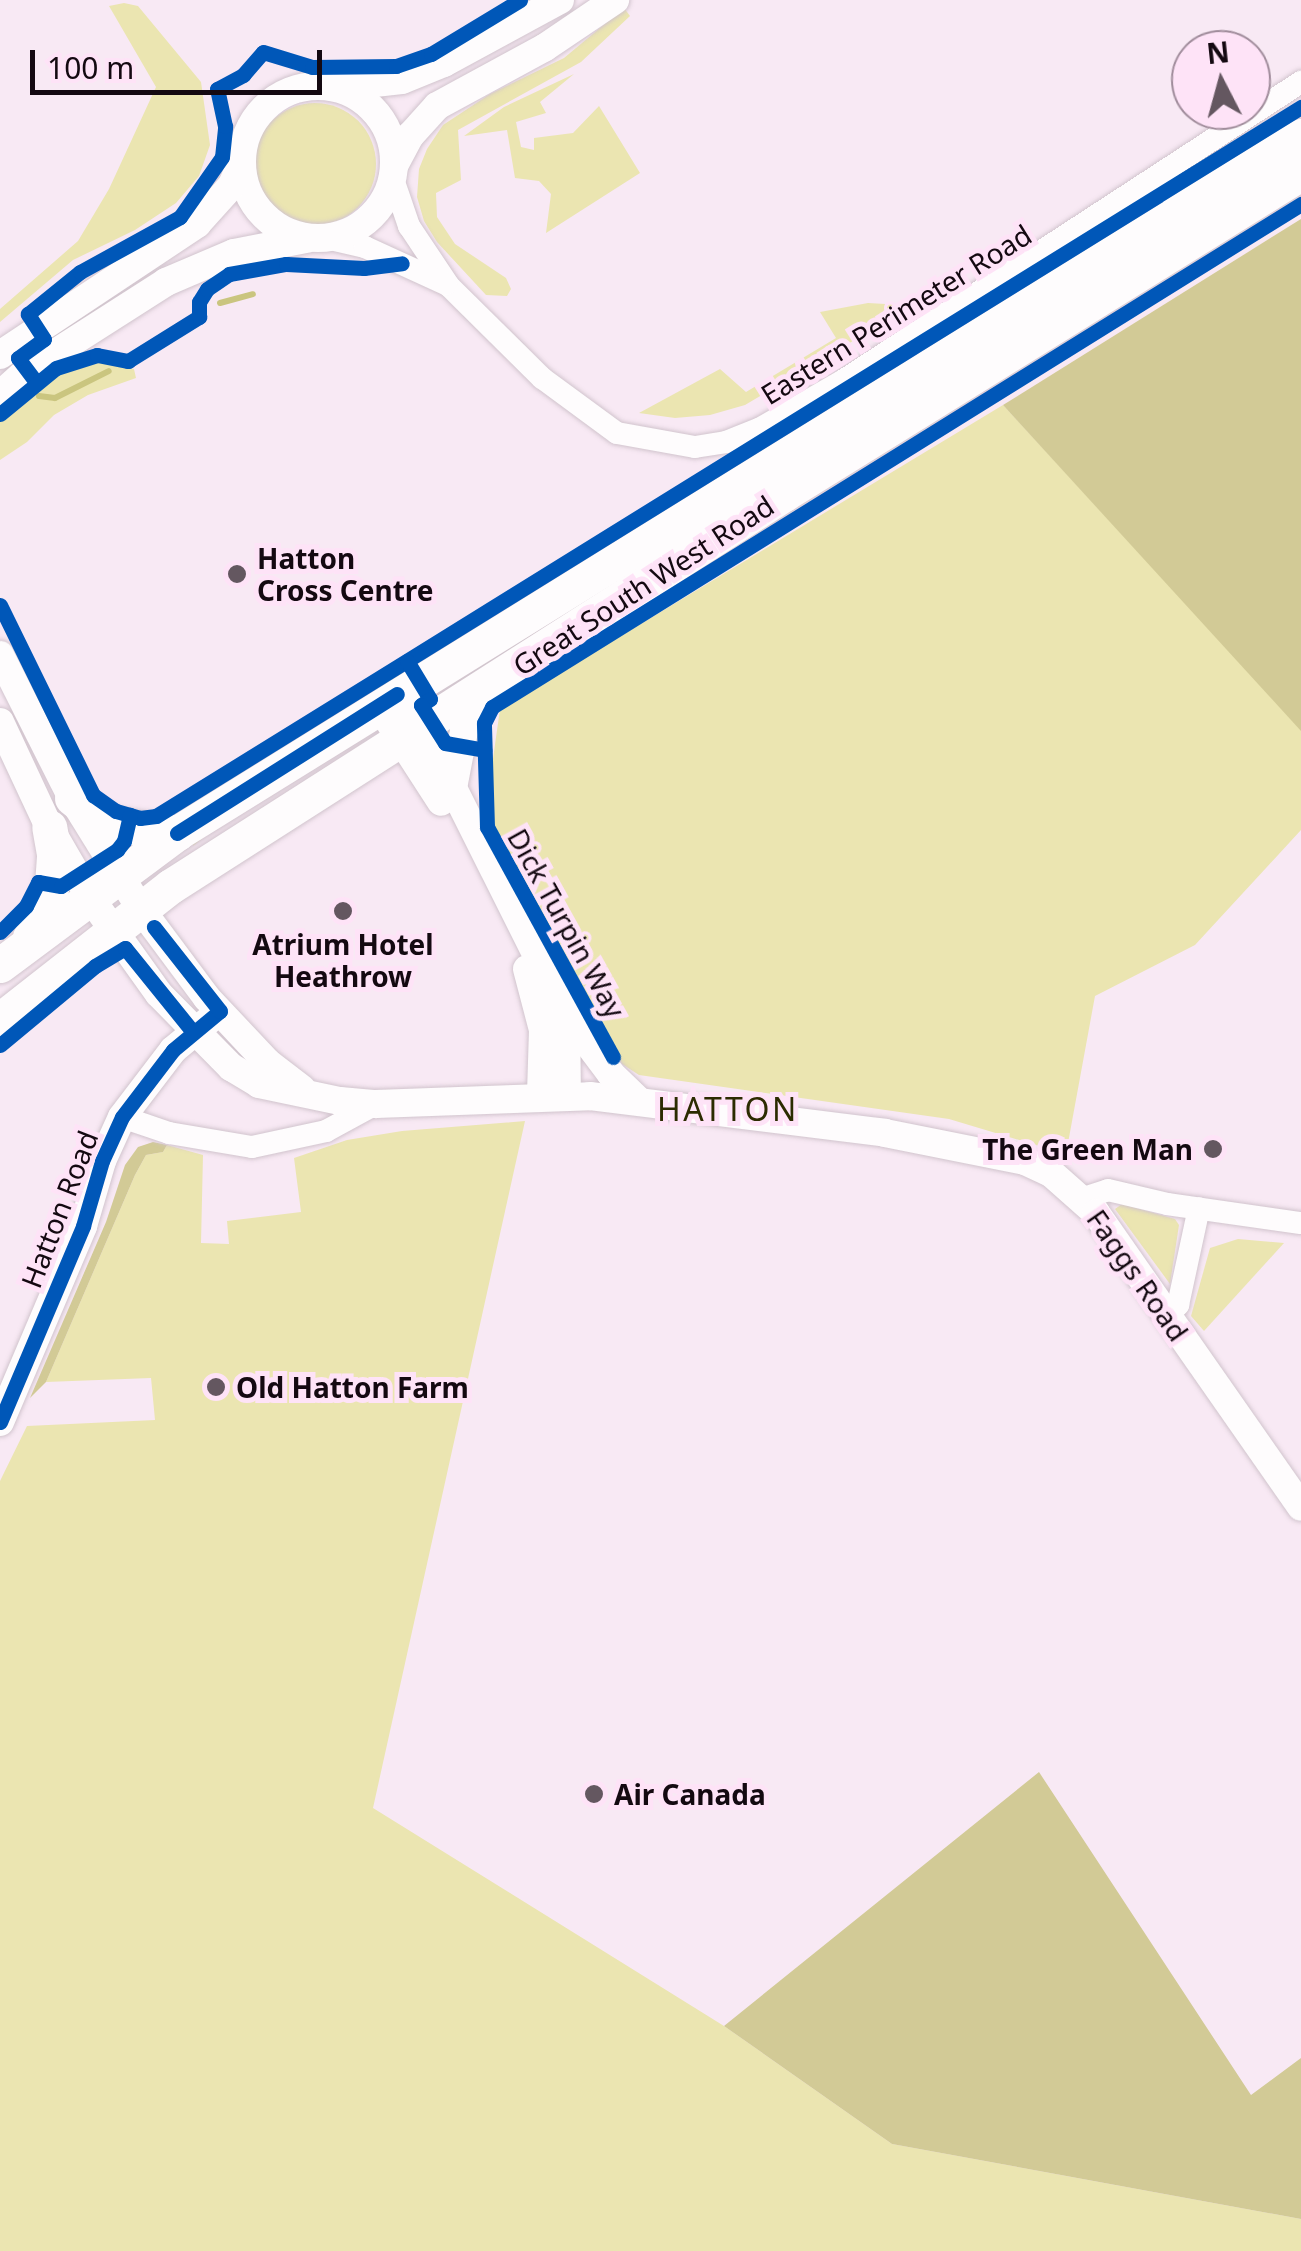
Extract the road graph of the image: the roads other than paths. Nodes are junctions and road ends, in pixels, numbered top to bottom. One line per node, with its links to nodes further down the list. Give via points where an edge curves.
1 (560, 0): 4 (street, via 402,80)
2 (614, 0): 7 (street, via 544,48 437,106 410,136)
3 (1301, 82): 10 (street, Eastern Perimeter Road, via 844,380 726,442 666,445 617,433 542,378)
4 (327, 86): 6 (street, via 292,90 274,100 250,128); 7 (street, via 376,112 393,146)
5 (1301, 136): 15 (highway, Great South West Road)
6 (242, 162): 9 (street, via 248,193 265,217 292,234); 11 (street, via 232,185 198,224)
7 (394, 172): 9 (street, via 379,209 362,224); 10 (street, Eastern Perimeter Road, via 410,226)
8 (1301, 173): 14 (highway, Great South West Road)
9 (319, 238): 10 (street, Eastern Perimeter Road, via 378,252); 12 (street, via 270,242 200,266 126,304)
10 (450, 286)
11 (0, 355)
12 (0, 395)
13 (0, 655): 19 (street, Faggs Road)
14 (492, 683): 17 (highway, Great South West Road); 18 (street, via 464,732)
15 (388, 700): 17 (street); 21 (highway, Great South West Road)
16 (0, 722): 20 (street, Faggs Road)
17 (417, 740): 18 (street, Dick Turpin Way); 24 (highway, Great South West Road); 32 (street, Dick Turpin Way, via 536,988)
18 (454, 788): 28 (street, Dick Turpin Way)
19 (72, 798): 21 (highway, via 114,824); 22 (street, Faggs Road)
20 (50, 826): 23 (street, Faggs Road); 26 (highway, via 50,894 42,917)
21 (177, 833): 22 (highway, Great South West Road)
22 (112, 866): 23 (highway, Great South West Road); 24 (street, Faggs Road)
23 (83, 886): 25 (street, Faggs Road); 26 (highway, Great South West Road)
24 (147, 917): 25 (highway, Great South West Road); 27 (street, Faggs Road)
25 (112, 930): 29 (highway, Great South West Road); 30 (street, Faggs Road)
26 (11, 955)
27 (220, 1012): 30 (street, Hatton Road); 31 (street, Faggs Road, via 276,1070)
28 (566, 1014): 32 (street); 33 (street, Dick Turpin Way)
29 (0, 1020)
30 (194, 1032): 31 (street, Faggs Road, via 259,1084); 35 (street, Hatton Road)
31 (311, 1094): 34 (street, Faggs Road)
32 (554, 1095): 33 (street, Faggs Road); 34 (street, Faggs Road)
33 (639, 1101): 36 (street, Faggs Road, via 994,1152 1051,1173)
34 (376, 1104): 35 (street, via 326,1131 252,1147)
35 (122, 1118): 40 (street, Hatton Road)
36 (1084, 1198): 37 (street, via 1108,1190); 39 (street, Faggs Road)
37 (1199, 1208): 38 (street); 39 (street, via 1178,1304)
38 (1301, 1223)
39 (1167, 1316): 41 (street, Faggs Road)
40 (0, 1422)
41 (1301, 1508)

